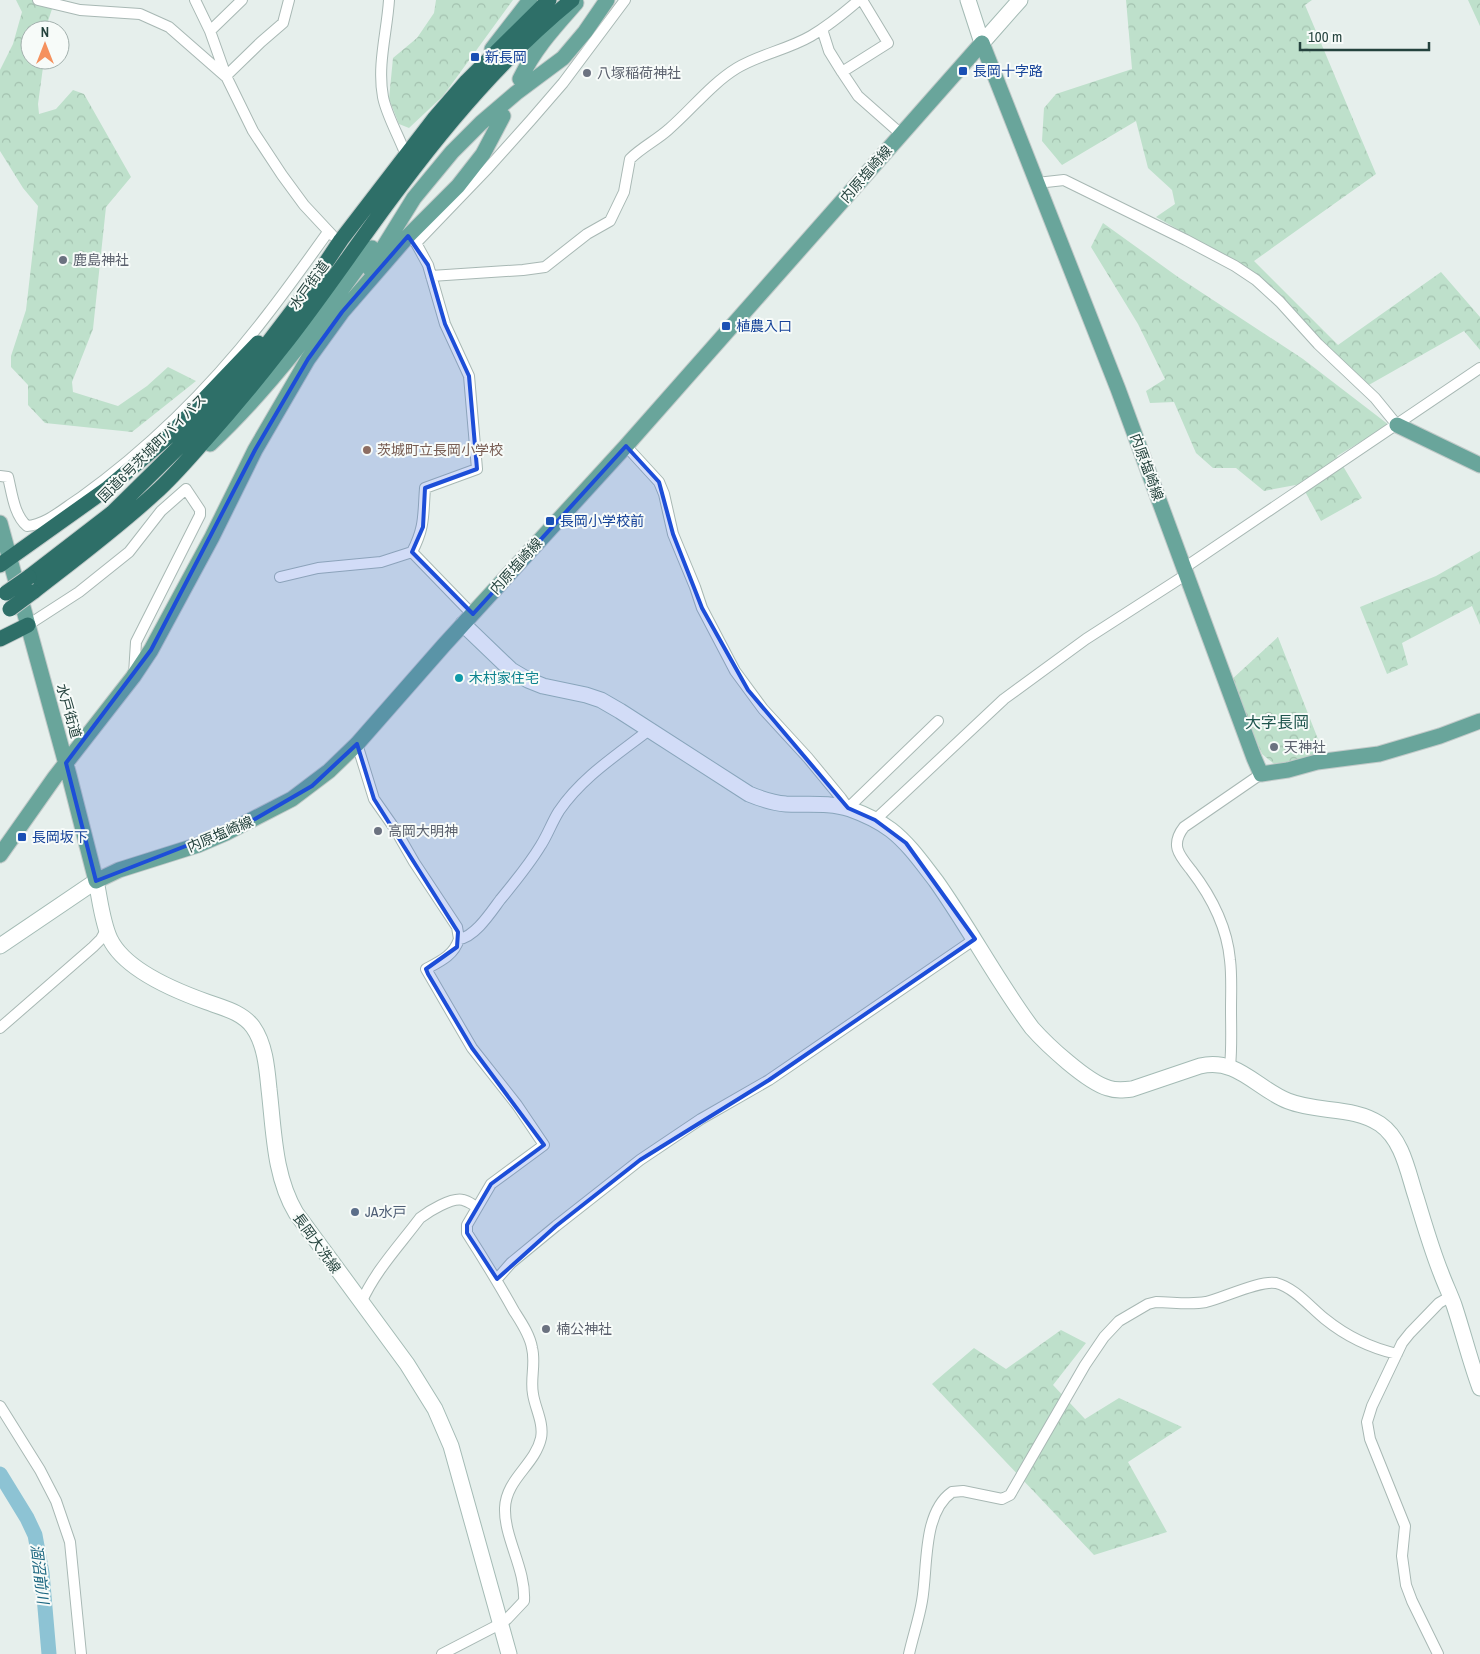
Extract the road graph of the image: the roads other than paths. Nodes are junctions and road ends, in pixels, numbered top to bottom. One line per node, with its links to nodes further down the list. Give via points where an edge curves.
1 (38, 0): 19 (street, via 80,10 140,14 169,27)
2 (195, 0): 16 (street)
3 (242, 0): 16 (street)
4 (289, 0): 19 (street, via 283,23)
5 (389, 0): 24 (street, via 380,70 383,99)
6 (530, 0): 21 (main road)
7 (549, 0): 21 (highway)
8 (572, 0): 21 (highway)
9 (579, 0): 20 (main road, via 535,50)
10 (607, 0): 26 (main road, via 563,58 481,123)
11 (625, 0): 29 (street, via 531,120 488,168)
12 (861, 0): 15 (street); 18 (street, via 888,43)
13 (968, 0): 17 (street)
14 (1020, 0): 17 (street)
15 (822, 29): 18 (street, via 829,51); 30 (street, via 736,69 710,89 669,129 630,159 624,192 610,221 544,266)
16 (210, 31): 19 (street)
17 (982, 43): 23 (main road, 内原塩崎線); 25 (main road, 内原塩崎線)
18 (842, 72): 23 (street, via 858,96)
19 (226, 76): 27 (street, via 253,131 304,205)
20 (520, 79)
21 (472, 86): 24 (highway, 水戸街道); 38 (highway, 水戸街道, via 443,131 257,380)
22 (503, 116): 29 (main road, via 483,154)
23 (901, 134): 35 (main road, 内原塩崎線)
24 (407, 154): 28 (highway, 水戸街道)
25 (1037, 183): 34 (street, via 1064,180 1236,266 1280,302 1318,344 1375,398); 42 (main road, 内原塩崎線)
26 (414, 198): 32 (main road); 38 (main road, via 395,216 271,381 217,438)
27 (328, 232): 28 (street); 37 (street, via 268,315 215,377 156,436 96,486 41,523 27,526 18,514 8,477)
28 (341, 240): 31 (highway, 水戸街道)
29 (412, 240): 30 (street, via 423,255); 32 (main road)
30 (431, 276): 40 (street, via 445,324 468,376 477,468 425,488 423,527)
31 (303, 298): 41 (highway, via 170,435 108,488); 44 (highway, 国道6号茨城町バイパス, bridge, via 233,389 142,485 87,534)
32 (342, 312): 49 (main road, via 280,405 182,596)
33 (1480, 368): 34 (street)
34 (1396, 425): 36 (main road); 42 (street)
35 (626, 446): 46 (main road, 内原塩崎線); 56 (street, via 659,482 673,534 702,608 735,671 763,709)
36 (1480, 465)
37 (0, 476)
38 (157, 491): 45 (highway, bridge, via 114,530)
39 (0, 523): 41 (main road)
40 (412, 552): 43 (street, via 382,562 318,568); 46 (street)
41 (4, 561): 47 (main road, 水戸街道)
42 (1186, 571): 55 (main road, 内原塩崎線); 57 (street, via 1004,699)
43 (280, 577)
44 (3, 595)
45 (5, 612)
46 (468, 619): 52 (street, via 511,670 543,686 601,700); 53 (main road, 内原塩崎線)
47 (28, 625): 48 (highway); 49 (street, via 79,592 130,552 161,511 186,488 200,515 136,642); 54 (main road, 水戸街道)
48 (0, 639)
49 (134, 677): 54 (main road)
50 (938, 721): 56 (street)
51 (1480, 721): 55 (main road, via 1379,754)
52 (649, 730): 56 (street, via 754,796 785,804); 61 (street, via 585,781 558,812 541,845 480,926)
53 (357, 744): 59 (main road, 内原塩崎線, via 312,786 256,819 198,845 119,870); 61 (street, via 374,799 456,928)
54 (66, 763): 58 (main road); 59 (main road)
55 (1261, 774): 65 (street, via 1184,827 1176,844 1178,853 1210,898 1227,942 1231,968)
56 (848, 808): 57 (street)
57 (875, 820): 62 (street, via 906,843)
58 (0, 855)
59 (96, 881): 60 (street, 長岡大洗線); 63 (street)
60 (106, 930): 64 (street, via 93,947); 69 (street, 長岡大洗線, via 116,948 139,969 194,997 233,1012 252,1026 263,1050 279,1173 286,1194 296,1214)
61 (459, 939): 66 (street, via 452,953 426,968 472,1048 544,1145 492,1184)
62 (975, 939): 65 (street, via 1032,1028 1083,1074 1102,1086 1132,1089 1205,1064); 67 (street, via 769,1080 701,1119 640,1160 511,1263)
63 (0, 946)
64 (0, 1028)
65 (1230, 1066): 68 (street, via 1288,1101 1365,1116 1389,1133 1401,1152)
66 (477, 1207): 67 (street, via 467,1225 467,1233); 69 (street, via 455,1200 420,1218 380,1269)
67 (497, 1279): 73 (street, via 532,1347 532,1387 541,1427 538,1446 514,1481 505,1502 506,1520 525,1593 524,1601)
68 (1451, 1296): 70 (street, via 1439,1303 1410,1333); 71 (street)
69 (361, 1303): 73 (street, 長岡大洗線, via 412,1371 445,1429)
70 (1397, 1354): 77 (street, via 1352,1337 1326,1320 1289,1288 1274,1283 1207,1301 1156,1302 1131,1313 1110,1329 1085,1365 1010,1495 1002,1499 952,1492 939,1504 930,1529 922,1601); 78 (street, via 1368,1415 1368,1429 1405,1526 1402,1556 1406,1585)
71 (1480, 1388)
72 (0, 1406): 74 (street, via 56,1501 70,1542)
73 (500, 1624): 75 (street); 76 (street, 長岡大洗線)
74 (81, 1654)
75 (442, 1654)
76 (509, 1654)
77 (909, 1654)
78 (1438, 1654)

